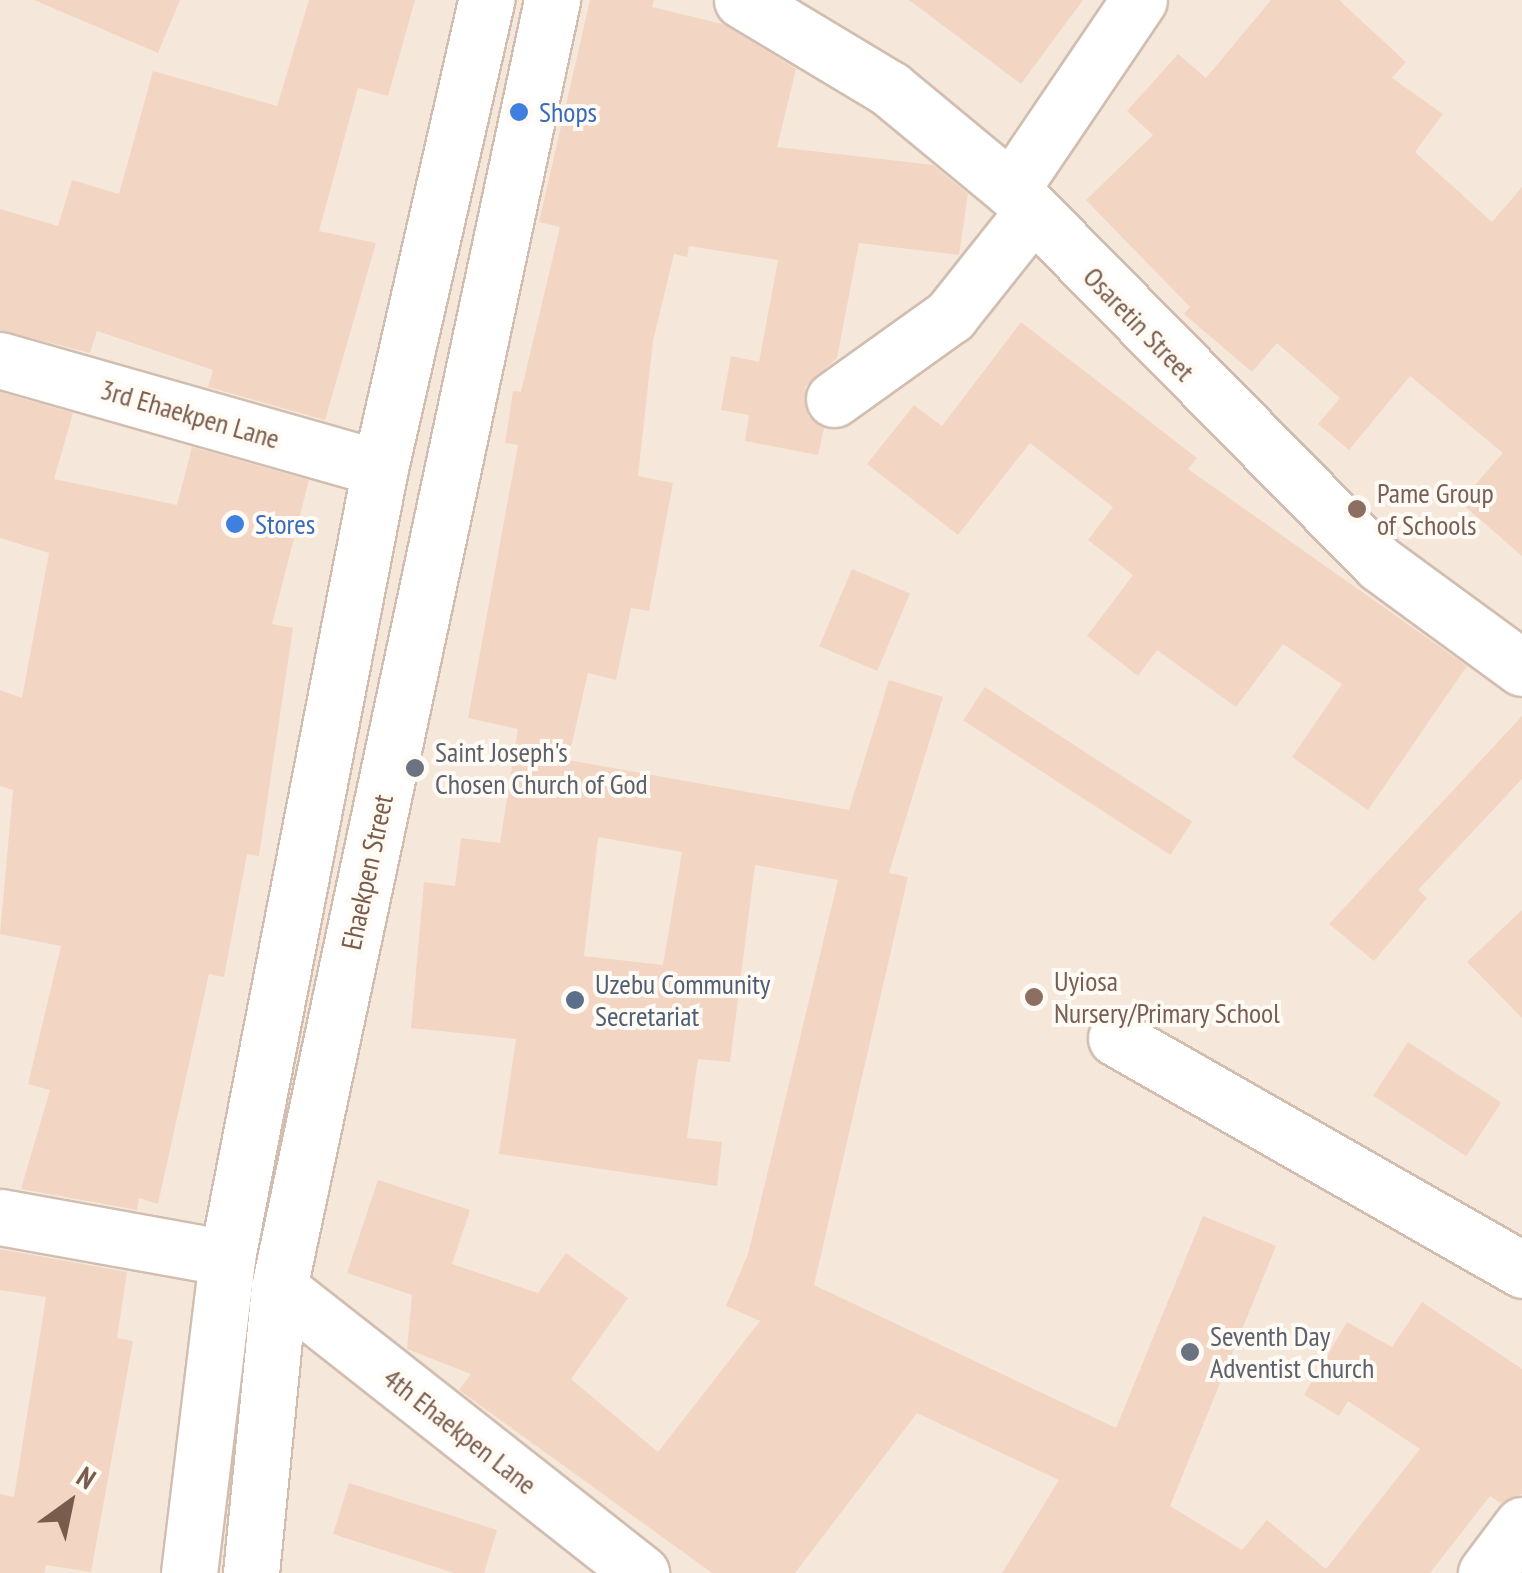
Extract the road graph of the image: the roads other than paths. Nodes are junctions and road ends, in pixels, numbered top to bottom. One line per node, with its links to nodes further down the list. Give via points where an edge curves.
1 (486, 0): 8 (street)
2 (552, 0): 14 (street, Ehaekpen Street)
3 (742, 0): 5 (street, Osaretin Street, via 890,89)
4 (1139, 0): 5 (street)
5 (1021, 201): 7 (street, via 950,316); 9 (street, Osaretin Street, via 1380,564)
6 (0, 360): 8 (street, 3rd Ehaekpen Lane)
7 (834, 399)
8 (380, 468): 12 (street)
9 (1522, 668)
10 (1116, 1038): 13 (street)
11 (0, 1216): 12 (street)
12 (228, 1258): 16 (street)
13 (1522, 1270)
14 (279, 1288): 17 (street, Ehaekpen Street); 18 (street, 4th Ehaekpen Lane)
15 (1522, 1525): 19 (street)
16 (189, 1573)
17 (251, 1573)
18 (641, 1573)
19 (1486, 1573)

